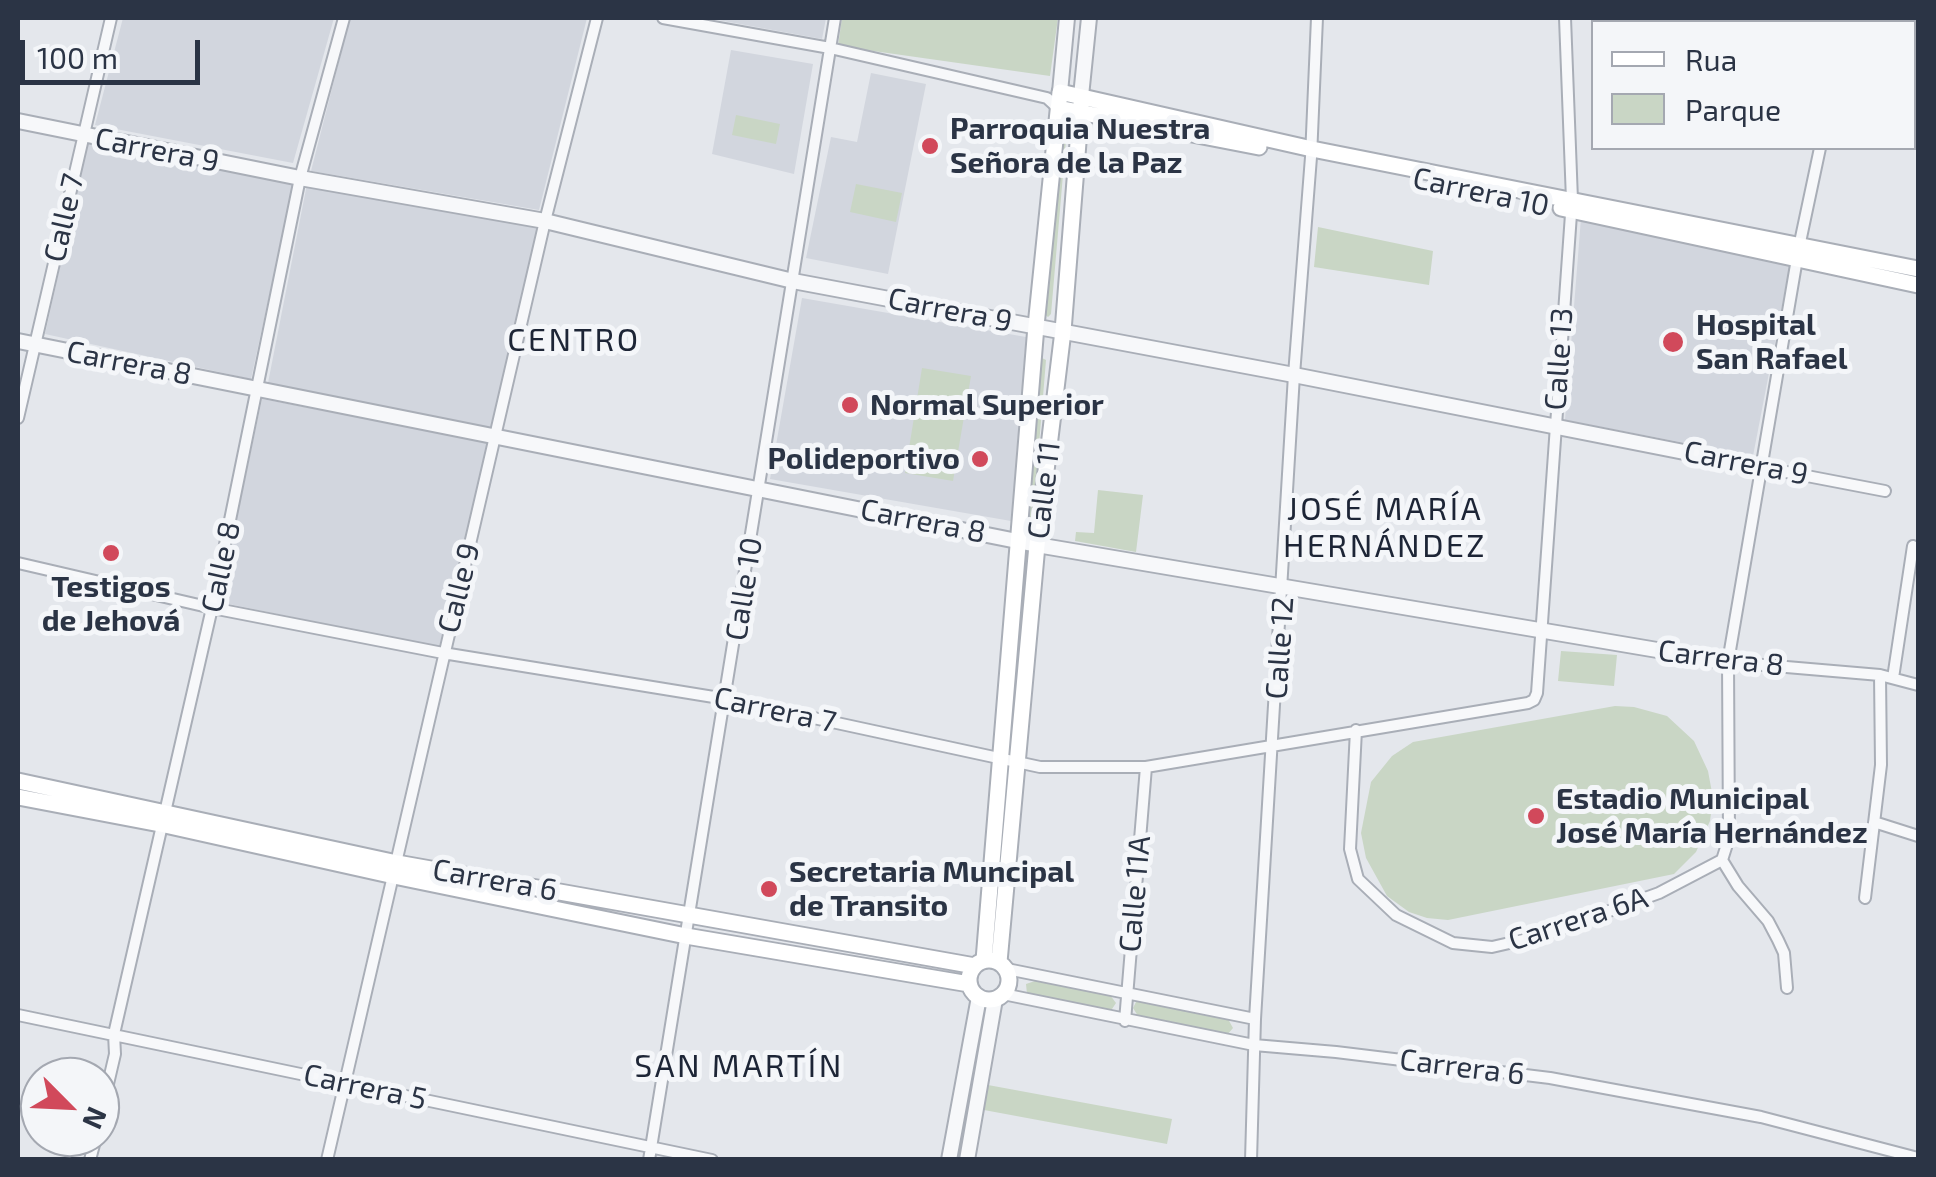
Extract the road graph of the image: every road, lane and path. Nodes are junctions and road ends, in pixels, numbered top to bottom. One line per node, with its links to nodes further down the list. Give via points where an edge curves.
1 (111, 18): 14 (street, Calle 7)
2 (344, 18): 17 (street, Calle 8)
3 (597, 18): 19 (street, Calle 9)
4 (663, 18): 10 (street, Carrera 10)
5 (835, 18): 10 (street, Calle 10)
6 (1067, 18): 11 (street, Calle 11)
7 (1089, 18): 12 (street, Calle 11)
8 (1317, 18): 16 (street, Calle 12)
9 (1565, 18): 18 (street, Calle 13)
10 (830, 48): 11 (street, Carrera 10); 22 (street, Calle 10)
11 (1055, 99): 12 (main road, Carrera 10); 24 (main road, Calle 11)
12 (1081, 104): 16 (main road, Carrera 10); 25 (main road, Calle 11)
13 (18, 121): 14 (street, Carrera 9)
14 (83, 136): 17 (street, Carrera 9); 27 (street, Calle 7)
15 (1820, 150): 20 (street)
16 (1312, 153): 18 (main road, Carrera 10); 28 (street, Calle 12)
17 (300, 178): 19 (street, Carrera 9); 29 (street, Calle 8)
18 (1571, 205): 20 (main road, Carrera 10); 31 (street, Calle 13)
19 (545, 221): 22 (street, Carrera 9); 32 (street, Calle 9)
20 (1798, 254): 21 (main road, Carrera 10); 23 (main road, Carrera 10); 33 (street)
21 (1918, 269)
22 (793, 281): 24 (street, Carrera 9); 34 (street, Calle 10)
23 (1918, 285)
24 (1036, 326): 25 (street, Carrera 9); 36 (main road, Calle 11)
25 (1063, 332): 28 (street, Carrera 9); 37 (main road, Calle 11)
26 (18, 341): 27 (street, Carrera 8)
27 (34, 344): 29 (street, Carrera 8); 30 (street, Calle 7)
28 (1294, 374): 31 (street, Carrera 9); 40 (street, Calle 12)
29 (259, 389): 32 (street, Carrera 8); 41 (street, Calle 8)
30 (18, 418)
31 (1555, 426): 33 (street, Carrera 9); 42 (street, Calle 13)
32 (496, 436): 34 (street, Carrera 8); 43 (street, Calle 9)
33 (1760, 467): 35 (street, Carrera 9); 44 (street)
34 (760, 489): 36 (street, Carrera 8); 48 (street, Calle 10)
35 (1885, 491)
36 (1018, 540): 37 (street, Carrera 8); 52 (main road, Calle 11)
37 (1037, 545): 40 (street, Carrera 8); 53 (main road, Calle 11)
38 (1913, 546): 46 (street)
39 (18, 562): 41 (street, Carrera 7)
40 (1284, 587): 42 (street, Carrera 8); 51 (street, Calle 12)
41 (212, 608): 43 (street, Carrera 7); 57 (street, Calle 8)
42 (1542, 631): 44 (street, Carrera 8); 49 (street, Calle 13)
43 (443, 653): 48 (street, Carrera 7); 61 (street, Calle 9)
44 (1728, 662): 45 (street, Carrera 8); 60 (street, via 1729,838)
45 (1880, 675): 46 (street, Carrera 8); 58 (street)
46 (1894, 678): 47 (street, Carrera 8)
47 (1918, 685)
48 (726, 699): 52 (street, Carrera 7); 63 (street, Calle 10)
49 (1534, 700): 50 (street, Carrera 7)
50 (1356, 730): 51 (street, Carrera 7); 60 (street, Carrera 6A, via 1350,849 1358,879 1396,916 1442,939 1492,947 1540,936 1659,893)
51 (1274, 744): 54 (street, Carrera 7); 70 (street, Calle 12)
52 (999, 758): 53 (street, Carrera 7); 65 (main road, Calle 11)
53 (1018, 764): 54 (street, Carrera 7); 65 (main road, Calle 11)
54 (1146, 767): 67 (street, Calle 11A)
55 (18, 781): 57 (main road, Carrera 6)
56 (18, 797): 57 (main road, Carrera 6)
57 (166, 818): 61 (main road, Carrera 6); 72 (street, Calle 8)
58 (1874, 822): 59 (street); 62 (street)
59 (1918, 836)
60 (1722, 860): 66 (street, via 1778,940)
61 (395, 870): 63 (main road, Carrera 6); 64 (main road, Carrera 6); 75 (street, Calle 9)
62 (1865, 898)
63 (692, 914): 64 (street, Calle 10); 65 (main road, Carrera 6)
64 (686, 936): 68 (main road, Carrera 6); 76 (street, Calle 10)
65 (991, 964): 67 (street, Carrera 6); 68 (main road); 68 (main road, via 1009,985)
66 (1787, 988)
67 (1126, 992): 70 (street, Carrera 6); 71 (street, Calle 11A)
68 (986, 994): 71 (street, Carrera 6); 81 (street); 82 (street)
69 (18, 1014): 72 (street, Carrera 5)
70 (1256, 1019): 73 (street, Calle 12)
71 (1125, 1020): 73 (street, Carrera 6)
72 (114, 1034): 74 (street, Calle 8); 75 (street, Carrera 5)
73 (1254, 1045): 77 (street, Carrera 6, via 1550,1078 1768,1119); 83 (street, Calle 12)
74 (114, 1057)
75 (344, 1084): 76 (street, Carrera 5); 78 (street, Calle 9)
76 (652, 1146): 79 (street, Calle 10); 80 (street, Carrera 5)
77 (1918, 1158)
78 (328, 1160)
79 (650, 1160)
80 (712, 1160)
81 (949, 1160)
82 (968, 1160)
83 (1251, 1160)

